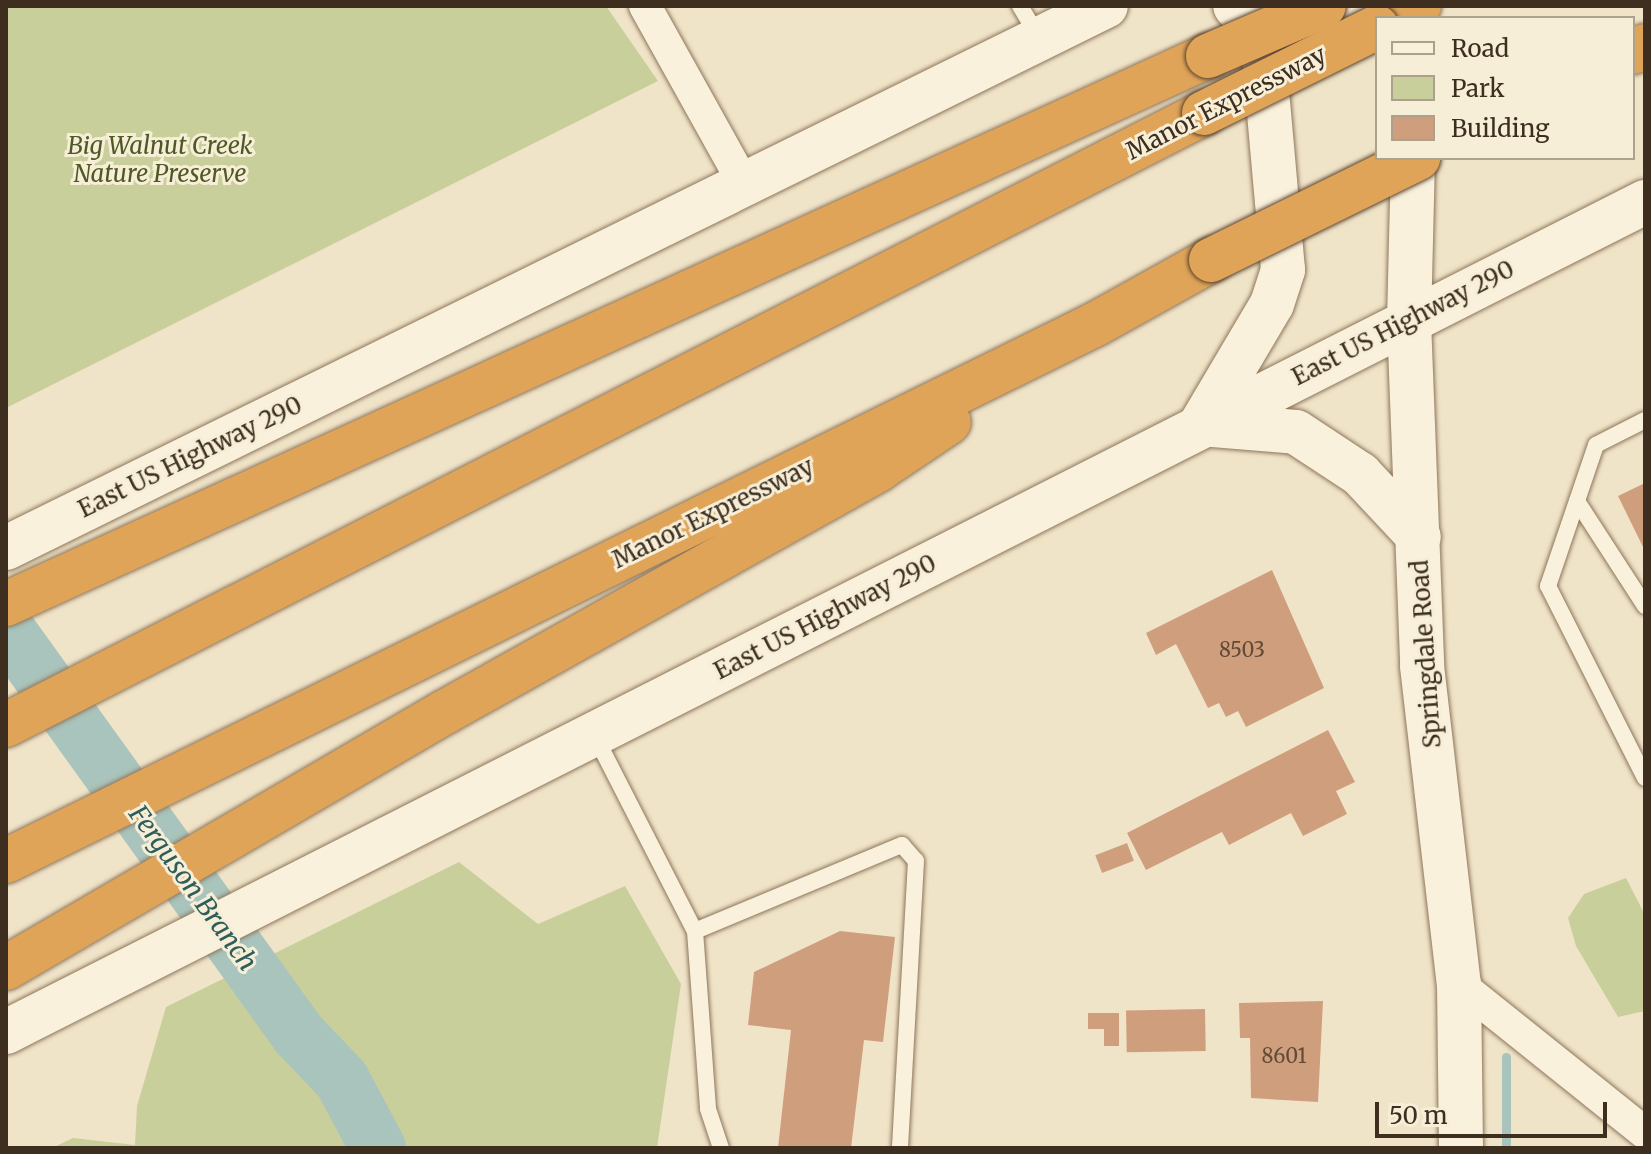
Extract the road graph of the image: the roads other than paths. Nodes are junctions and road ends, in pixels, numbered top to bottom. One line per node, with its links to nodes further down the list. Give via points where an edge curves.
1 (645, 6): 11 (street)
2 (1106, 6): 7 (main road, East US Highway 290)
3 (1235, 6): 16 (main road, via 1262,36 1283,270 1272,304)
4 (1324, 6): 20 (highway, bridge)
5 (1420, 6): 6 (highway)
6 (1399, 16)
7 (1030, 22): 11 (main road, East US Highway 290)
8 (1375, 28): 22 (highway, Manor Expressway, bridge)
9 (1411, 160): 14 (highway, Manor Expressway, bridge)
10 (1415, 160): 13 (main road, Springdale Road)
11 (744, 184): 19 (main road, East US Highway 290)
12 (1645, 202): 13 (main road, East US Highway 290)
13 (1409, 321): 16 (main road, East US Highway 290); 18 (main road, Springdale Road)
14 (1096, 324): 25 (highway, Manor Expressway); 27 (highway, via 879,469)
15 (1645, 420): 17 (lane, via 1596,445)
16 (1201, 424): 18 (main road, via 1296,432 1360,474); 23 (main road, East US Highway 290)
17 (1577, 501): 21 (lane); 24 (lane, via 1548,586)
18 (1419, 537): 28 (main road, Springdale Road, via 1422,666)
19 (6, 548)
20 (6, 604)
21 (1645, 606)
22 (6, 725)
23 (594, 735): 26 (lane); 29 (main road, East US Highway 290)
24 (1645, 778)
25 (6, 861)
26 (695, 931): 31 (lane, via 708,1109); 32 (lane, via 902,845 916,861)
27 (14, 963)
28 (1459, 984): 30 (street); 33 (main road, Springdale Road)
29 (6, 1032)
30 (1645, 1133)
31 (721, 1148)
32 (900, 1148)
33 (1461, 1148)

